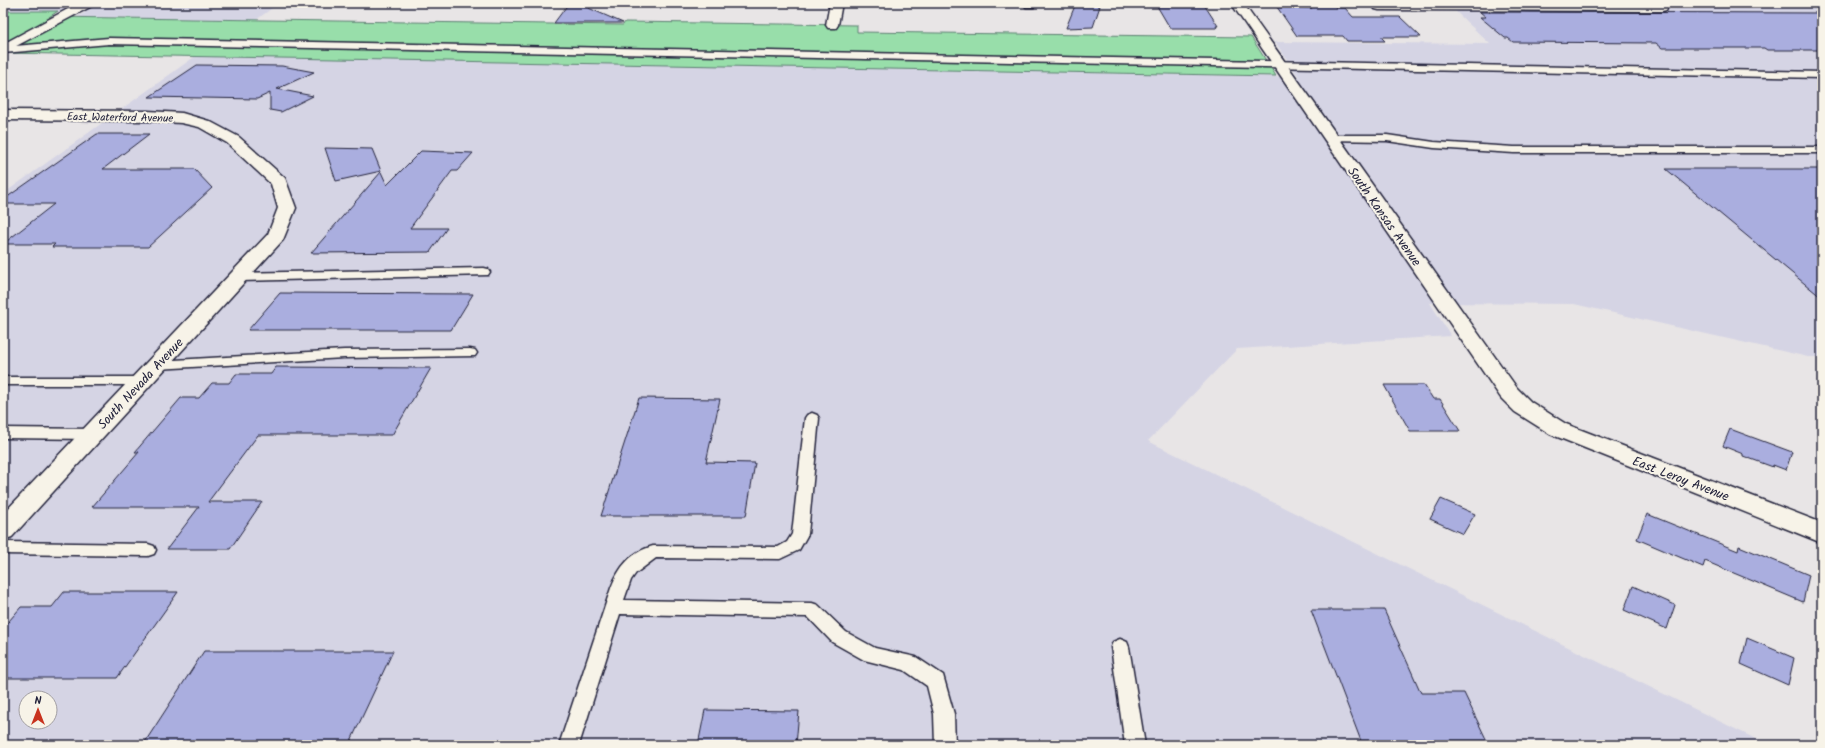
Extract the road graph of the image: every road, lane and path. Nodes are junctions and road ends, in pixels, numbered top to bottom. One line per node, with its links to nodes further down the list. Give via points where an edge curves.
1 (88, 3): 7 (street)
2 (836, 3): 6 (street)
3 (1238, 3): 8 (street, South Kansas Avenue)
4 (1659, 5): 5 (street)
5 (1379, 6)
6 (832, 25)
7 (3, 50): 8 (lane, via 109,41)
8 (1280, 64): 9 (lane); 11 (street, South Kansas Avenue)
9 (1822, 75)
10 (3, 115): 13 (street, East Waterford Avenue, via 148,116 182,118 204,124 233,140 279,182 287,208)
11 (1330, 138): 12 (lane, via 1387,138 1514,150); 21 (street, South Kansas Avenue, via 1510,393 1523,407)
12 (1822, 150)
13 (277, 236): 15 (street, South Nevada Avenue)
14 (484, 272): 15 (lane)
15 (239, 277): 17 (street, South Nevada Avenue)
16 (470, 352): 17 (lane, via 344,354)
17 (157, 364): 18 (street, South Nevada Avenue)
18 (142, 380): 19 (lane); 23 (street, South Nevada Avenue)
19 (3, 381)
20 (812, 418): 28 (lane, via 800,534 793,546 780,553 653,552 637,560 627,571)
21 (1542, 419): 25 (street, East Leroy Avenue, via 1578,438)
22 (3, 433): 23 (lane)
23 (93, 434): 24 (street, South Nevada Avenue)
24 (3, 530)
25 (1822, 533)
26 (3, 548): 27 (lane)
27 (148, 550)
28 (613, 607): 30 (lane); 31 (lane, via 812,610 839,637 871,655 909,662 936,681 944,714)
29 (1120, 647): 32 (lane)
30 (569, 745)
31 (945, 745)
32 (1135, 745)

